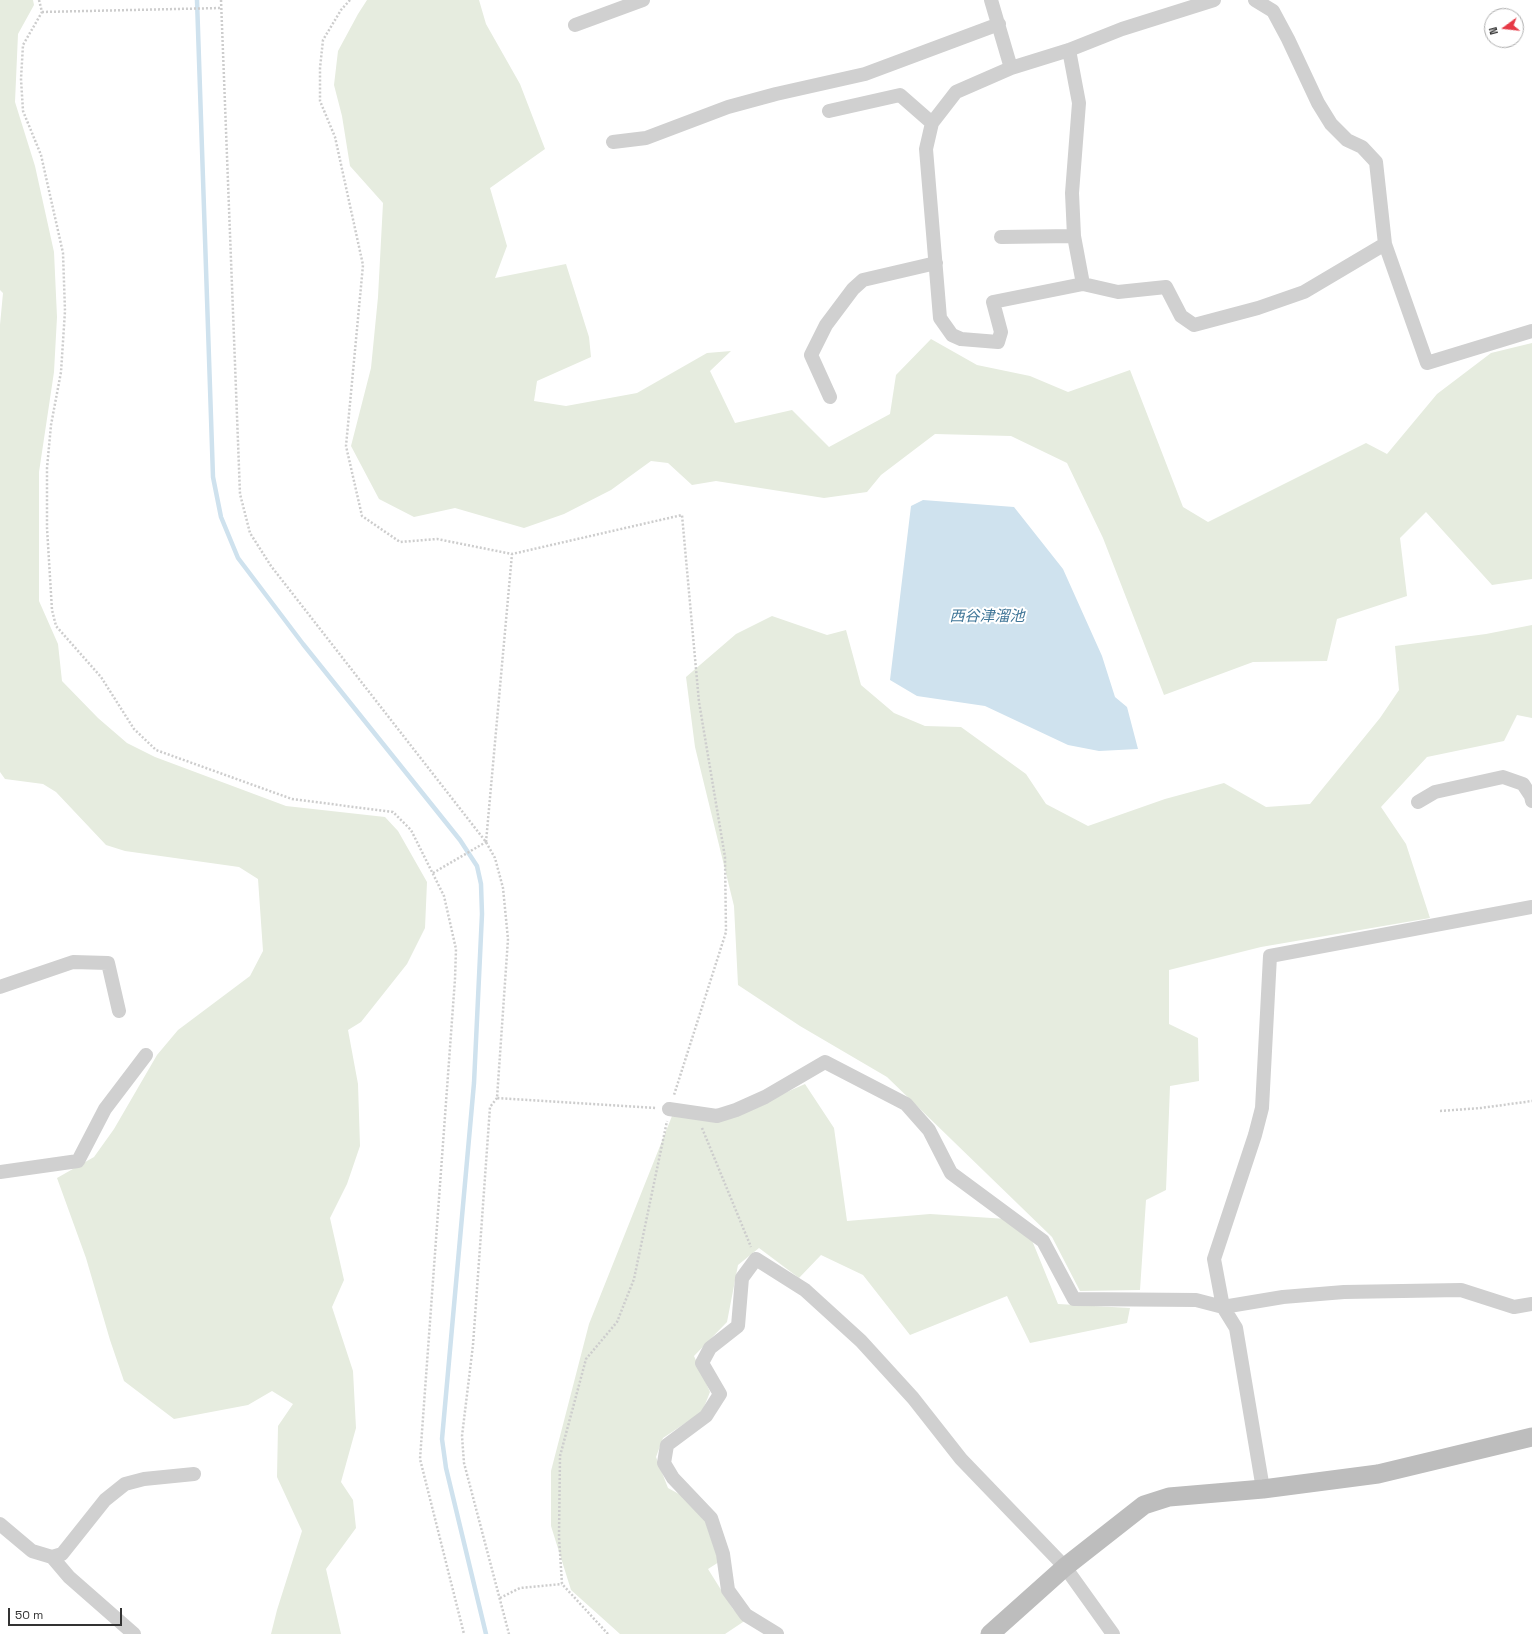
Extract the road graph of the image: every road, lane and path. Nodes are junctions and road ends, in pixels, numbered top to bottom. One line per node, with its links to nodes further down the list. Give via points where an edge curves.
1 (39, 0): 9 (path)
2 (221, 0): 8 (path)
3 (350, 0): 24 (path, via 323,40 320,101 335,137 363,265 346,446 362,516 400,542 437,539)
4 (643, 0): 11 (street)
5 (992, 0): 10 (street)
6 (1214, 0): 12 (street, via 1122,29)
7 (1256, 0): 19 (street, via 1273,11 1331,124 1347,140 1362,147 1376,162)
8 (221, 8): 9 (path); 27 (path, via 240,494 250,533 271,566)
9 (42, 12): 28 (path, via 23,45 20,79 23,111 42,155 63,253 65,311 61,372 51,425 47,468 48,543 52,610 56,626 100,677 134,729 156,750 292,799 393,812 411,830)
10 (999, 24): 13 (street); 16 (street, via 865,74 728,107 646,138)
11 (575, 25)
12 (1069, 50): 13 (street); 17 (street, via 1079,102 1072,193)
13 (1011, 68): 15 (street, via 956,92)
14 (829, 111): 15 (street, via 900,95)
15 (932, 123): 20 (street, via 926,149)
16 (613, 142)
17 (1074, 236): 18 (street); 21 (street)
18 (1001, 237)
19 (1385, 244): 21 (street, via 1304,292 1258,308 1194,325 1181,316 1166,287 1118,292); 22 (street, via 1427,363)
20 (936, 263): 21 (street, via 940,318 952,335 961,339 998,342 1001,332 993,302); 23 (street, via 863,280 853,289 826,325 811,355)
21 (1083, 284)
22 (1532, 331)
23 (830, 397)
24 (512, 554): 27 (path); 35 (path, via 682,515 699,702 725,857 726,932)
25 (1532, 801): 26 (street, via 1523,784 1503,777 1435,792)
26 (1418, 802)
27 (486, 842): 28 (path); 33 (path, via 495,858 503,888 508,939)
28 (433, 874): 51 (path, via 444,896 456,949 420,1459)
29 (1532, 907): 41 (street, via 1270,956 1262,1108 1214,1259)
30 (0, 987): 31 (street, via 73,962 108,963)
31 (119, 1011)
32 (146, 1055): 38 (street, via 105,1109 78,1161)
33 (497, 1098): 35 (path); 49 (path, via 490,1107 473,1345 462,1436 464,1462)
34 (1532, 1101): 36 (path)
35 (669, 1109): 41 (street, via 717,1116 765,1097 825,1062 906,1104 929,1130 951,1173 1043,1241 1074,1299 1196,1300); 48 (path, via 634,1279 617,1322 586,1359 560,1456 559,1537)
36 (1440, 1111)
37 (696, 1125): 39 (path, via 703,1129)
38 (0, 1172)
39 (756, 1259): 47 (street, via 804,1290 860,1341 914,1398 961,1459); 54 (street, via 742,1278 738,1326 710,1348 702,1363 720,1394 706,1416 667,1445 664,1463 673,1478 711,1518 723,1554 728,1590 746,1615)
40 (1532, 1304): 41 (street, via 1514,1307 1461,1290 1344,1292 1282,1297)
41 (1223, 1307): 44 (street, via 1236,1328)
42 (1532, 1437): 44 (street, via 1378,1474)
43 (194, 1474): 46 (street, via 144,1479 125,1484 105,1500 62,1554)
44 (1263, 1489): 47 (street, via 1169,1497 1144,1505)
45 (0, 1524): 46 (street, via 32,1551)
46 (52, 1557): 50 (street, via 69,1577)
47 (1065, 1567): 55 (street); 56 (street)
48 (562, 1584): 49 (path, via 520,1588); 53 (path)
49 (500, 1598): 52 (path)
50 (134, 1634)
51 (464, 1634)
52 (510, 1634)
53 (608, 1634)
54 (777, 1634)
55 (990, 1634)
56 (1113, 1634)

